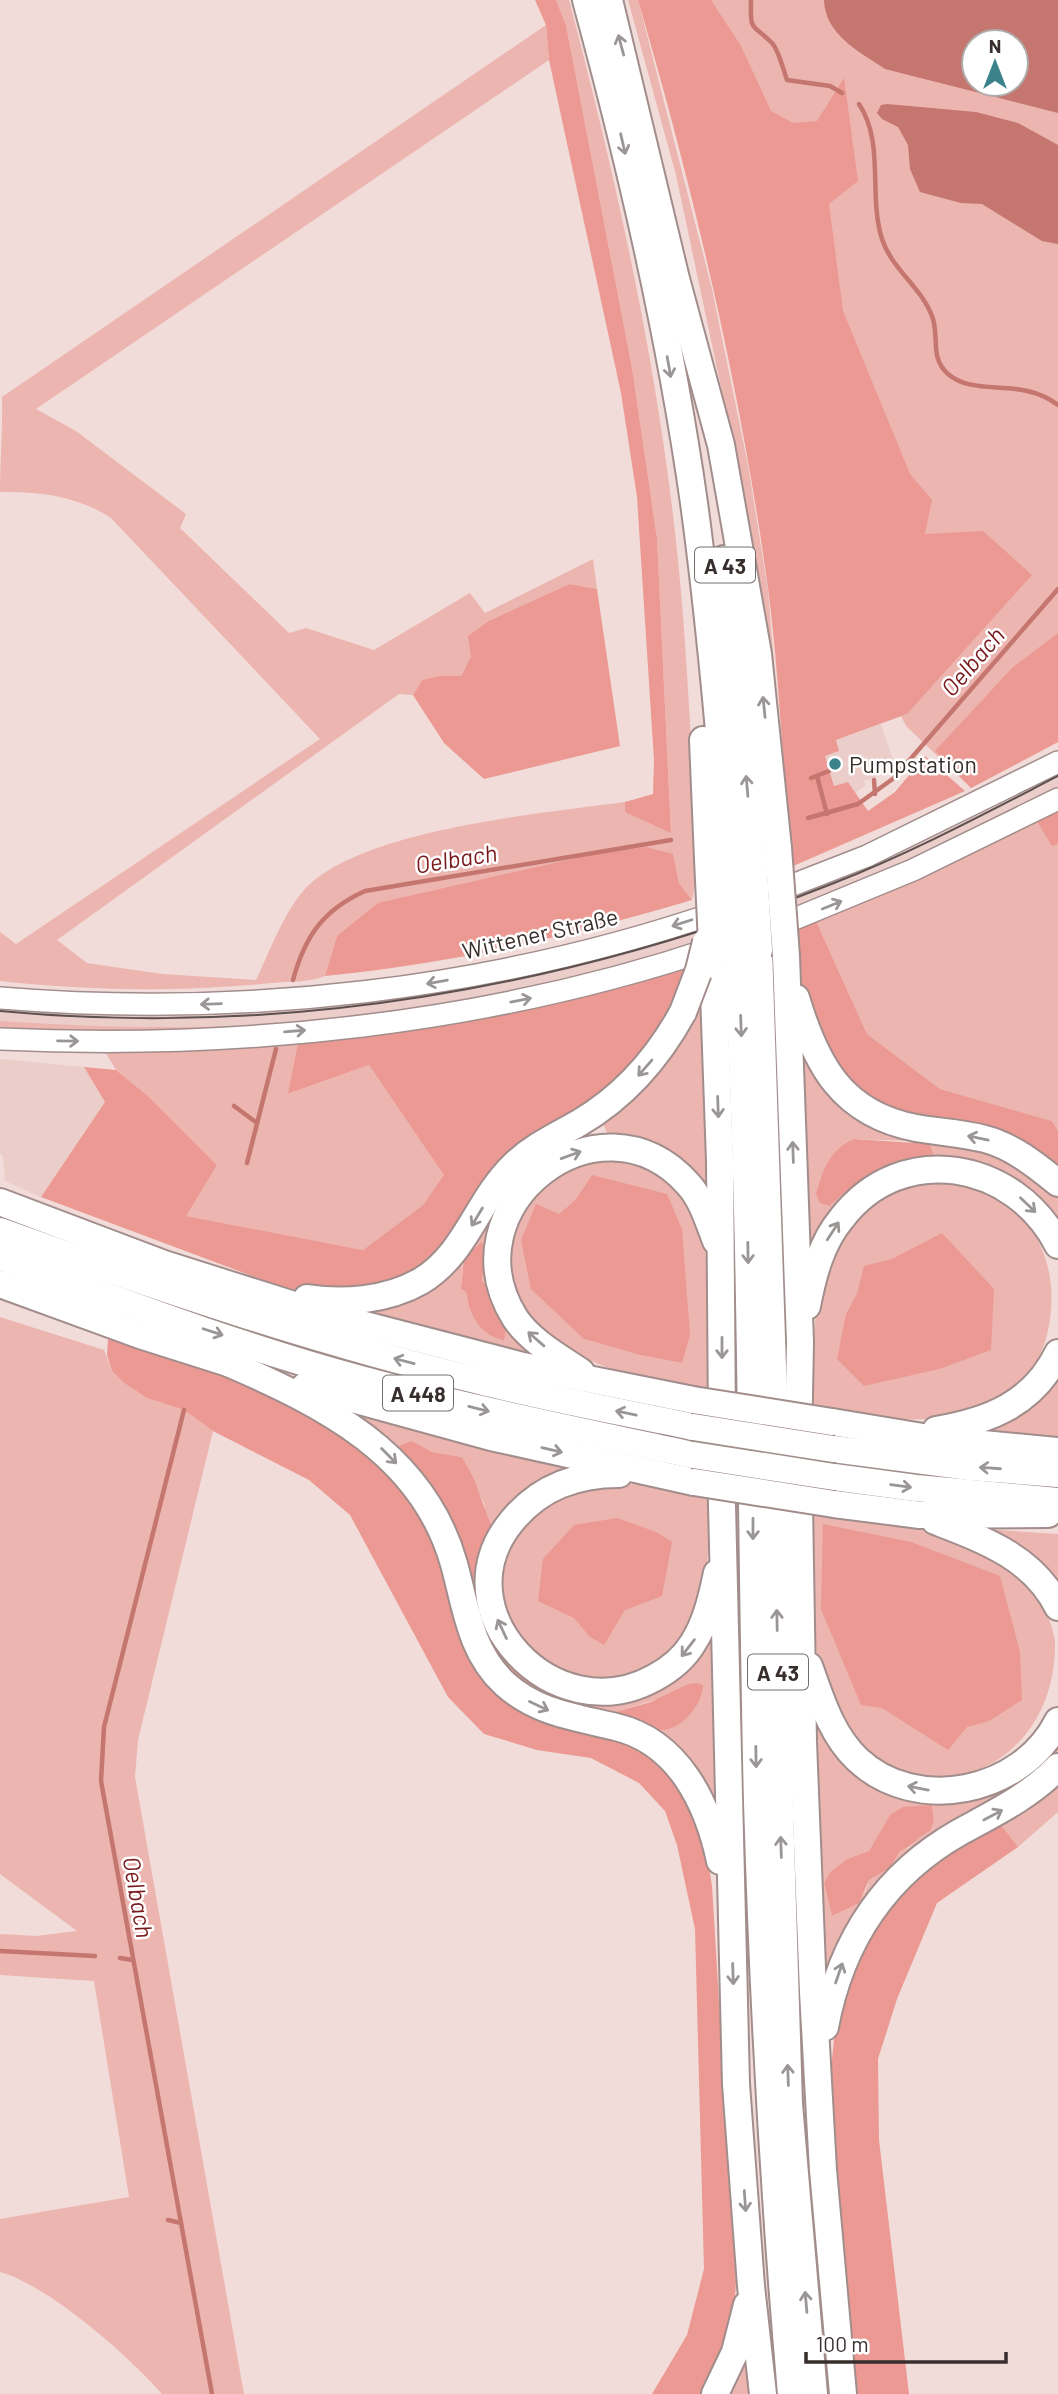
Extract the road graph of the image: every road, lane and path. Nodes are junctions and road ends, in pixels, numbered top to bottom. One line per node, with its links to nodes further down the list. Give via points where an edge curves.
1 (586, 0): 5 (highway, A 43, one-way to 5, via 642,223 693,501)
2 (609, 0): 5 (highway, A 43, one-way to 2, via 728,589 711,465 676,279)
3 (1058, 762): 9 (main road, Wittener Straße, one-way to 9, via 816,877 652,933 525,965 406,987 278,1000 144,1005)
4 (1058, 799): 10 (main road, one-way to 4, via 111,1041 300,1031 449,1014 550,994 687,957 808,915)
5 (742, 855): 6 (highway, bridge); 7 (highway, A 43, bridge); 8 (highway, bridge)
6 (711, 920): 7 (highway, bridge); 18 (highway, one-way to 18, bridge, via 699,971 667,1041 631,1084 605,1106 512,1166 457,1247 423,1280 390,1293 346,1300)
7 (736, 957): 15 (highway, one-way to 15); 41 (highway, A 43, one-way to 41, via 769,2103); 42 (highway, A 43, one-way to 7, via 789,2104 774,1398)
8 (787, 962): 11 (highway, one-way to 8, via 1021,1155 987,1139 913,1128 882,1119 855,1103 818,1058); 20 (highway, one-way to 8)
9 (0, 998)
10 (0, 1039)
11 (1058, 1183)
12 (0, 1202): 19 (highway)
13 (0, 1230): 19 (highway, A 448)
14 (1058, 1245): 20 (highway, one-way to 14, via 815,1270 827,1240 858,1200 892,1178 940,1169 982,1176 1004,1185 1032,1208)
15 (721, 1255): 23 (highway, one-way to 15, via 552,1353 516,1319 500,1280 499,1248 508,1213 536,1175 585,1150 641,1153 677,1173 690,1186); 31 (highway, one-way to 31)
16 (0, 1257): 19 (highway, A 448)
17 (0, 1284): 19 (highway)
18 (230, 1286): 19 (highway); 23 (highway, via 523,1366)
19 (152, 1299): 22 (highway); 26 (highway, A 448, one-way to 19, bridge, via 833,1449 693,1427 480,1381 258,1320); 28 (highway, A 448, one-way to 28, bridge, via 355,1377 486,1411 693,1455 916,1488)
20 (800, 1342): 33 (highway)
21 (1058, 1353): 24 (highway, via 1035,1387 1000,1412 971,1424 936,1430)
22 (226, 1362): 27 (highway, one-way to 27, via 467,1430); 36 (highway, one-way to 36, via 299,1394 359,1430 390,1455 436,1519 454,1562 468,1626 483,1657 504,1683 532,1704 558,1715 620,1728 651,1742 669,1758 689,1779 706,1810)
23 (592, 1379): 24 (highway, bridge, via 693,1400)
24 (883, 1429): 25 (highway, via 941,1440)
25 (1058, 1451)
26 (1058, 1474)
27 (694, 1482): 30 (highway, bridge); 31 (highway, one-way to 27, via 706,1616 693,1644 670,1668 645,1684 604,1693 563,1686 531,1669 503,1632 492,1605 492,1559 505,1529 527,1503 558,1485 598,1474)
28 (1058, 1501)
29 (1058, 1514): 30 (highway)
30 (920, 1515): 32 (highway, via 985,1541 1024,1563)
31 (725, 1538): 36 (highway)
32 (1058, 1607)
33 (804, 1651): 34 (highway, one-way to 33, via 1041,1745 994,1780 945,1792 920,1790 886,1780 855,1757 828,1718); 37 (highway, via 803,1742)
34 (1058, 1721)
35 (1058, 1767): 37 (highway, one-way to 35, via 841,1967 873,1905 922,1856 1008,1807)
36 (730, 1906): 38 (highway, one-way to 38, via 736,2084)
37 (818, 2063): 43 (highway)
38 (751, 2286): 39 (highway, via 735,2352); 40 (highway)
39 (715, 2394)
40 (763, 2394)
41 (792, 2394)
42 (814, 2394)
43 (843, 2394)

